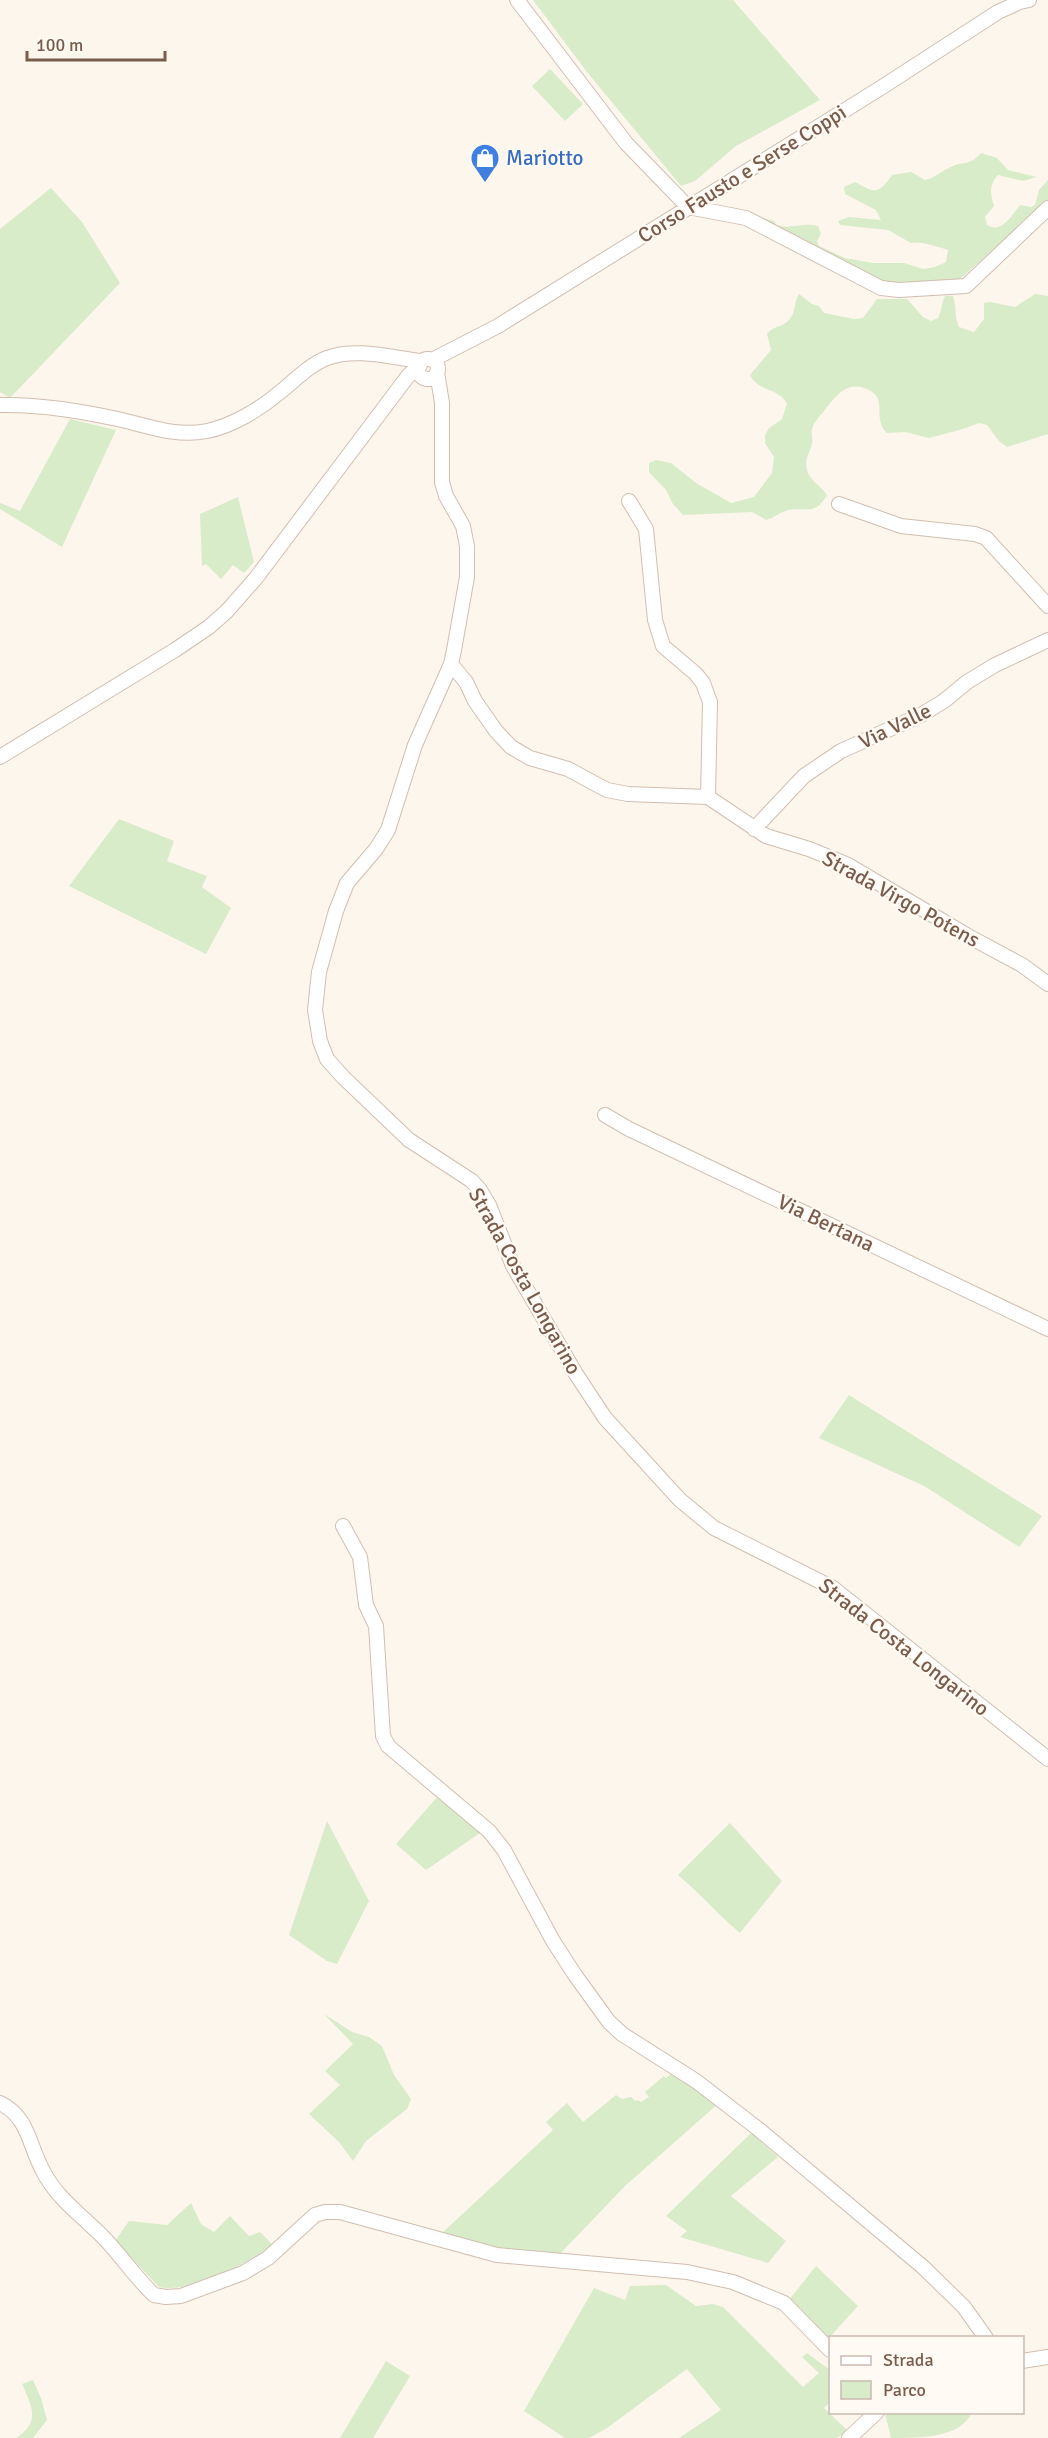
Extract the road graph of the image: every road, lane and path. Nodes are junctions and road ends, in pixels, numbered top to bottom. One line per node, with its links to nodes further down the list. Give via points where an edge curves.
1 (517, 0): 3 (street, via 626,143)
2 (1029, 0): 3 (street, Corso Fausto e Serse Coppi, via 998,12)
3 (688, 207): 4 (street, via 746,218 882,288 899,290 966,286); 5 (street, Corso Fausto e Serse Coppi)
4 (1048, 208)
5 (429, 369): 6 (street, via 366,354 328,358 246,415 207,431 176,433 35,405); 11 (street, Strada Costa Longarino, via 441,392 442,482 463,526 467,546 467,577); 12 (street, Corso Fausto e Serse Coppi, via 393,397 227,611 196,637)
6 (0, 405)
7 (629, 501): 13 (street, via 646,529 655,620 663,646 696,674 710,702)
8 (839, 504): 9 (street, via 901,526 986,538)
9 (1048, 606)
10 (1048, 640): 14 (street, Via Valle, via 986,671 921,716 841,751 804,776)
11 (451, 664): 13 (street, via 496,731 511,747 530,758 568,769 607,790); 19 (street, Strada Costa Longarino, via 415,745 388,830 346,883 336,911 319,972 315,1010 327,1059 409,1140 480,1190 513,1266 576,1374 605,1418 680,1500 714,1528 833,1588)
12 (0, 757)
13 (708, 797): 14 (street, Strada Virgo Potens)
14 (754, 829): 15 (street, Strada Virgo Potens, via 848,865 1022,965)
15 (1048, 984)
16 (605, 1115): 17 (street, Via Bertana)
17 (1048, 1329)
18 (343, 1526): 21 (street, via 360,1557 366,1605 376,1626 383,1736 388,1746 489,1831 504,1850 553,1941 609,2022 757,2128 923,2267 964,2307)
19 (1048, 1759)
20 (0, 2103): 22 (street, via 18,2115 42,2170 56,2191 154,2295 181,2296 243,2273 268,2258 315,2215 340,2212 497,2255 687,2272 733,2282 784,2303)
21 (985, 2336)
22 (829, 2348)
23 (1048, 2357): 24 (street)
24 (1024, 2361)
25 (875, 2414): 26 (street)
26 (849, 2438)

